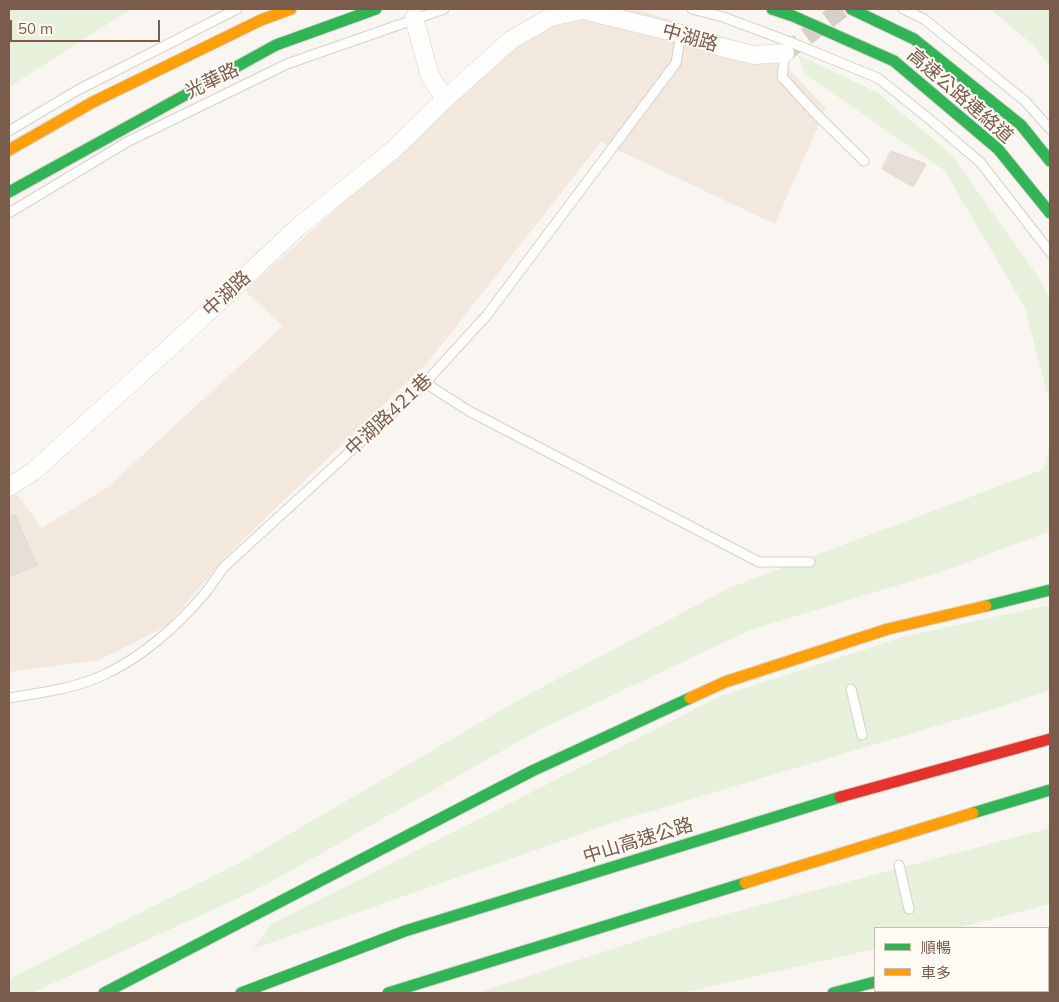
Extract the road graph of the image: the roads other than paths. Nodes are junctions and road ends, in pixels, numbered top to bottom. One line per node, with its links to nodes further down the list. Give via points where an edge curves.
1 (237, 9): 14 (lane, via 76,91)
2 (291, 9): 15 (main road, 光華路, via 261,20 93,102)
3 (376, 9): 18 (main road, 光華路, via 276,45)
4 (444, 9): 9 (lane, 光華路)
5 (692, 9): 21 (lane, via 723,17 878,78 980,162)
6 (772, 9): 20 (main road, 高速公路連絡道, via 894,61 998,149)
7 (851, 9): 17 (main road, 高速公路連絡道, via 914,39 1021,125)
8 (903, 9): 13 (lane, via 924,19 1026,101)
9 (414, 18): 12 (street, via 430,76); 19 (lane, 光華路, via 278,68 126,142)
10 (682, 34): 11 (street, 中湖路, via 754,55); 12 (street, 中湖路, via 583,10 551,17 511,40); 22 (lane, 中湖路421巷, via 676,63 487,315)
11 (785, 52): 16 (lane, via 782,77)
12 (445, 100): 23 (street, 中湖路, via 393,150 297,228 34,471)
13 (1050, 130)
14 (9, 131)
15 (9, 150)
16 (864, 161)
17 (1050, 161)
18 (9, 192)
19 (9, 213)
20 (1050, 213)
21 (1050, 252)
22 (425, 384): 24 (lane, via 469,411 758,562); 27 (lane, 中湖路421巷, via 224,567 180,619 139,655 99,677 76,685)
23 (9, 486)
24 (810, 562)
25 (1050, 588): 34 (main road, via 888,629 724,682 532,771)
26 (851, 689): 28 (lane)
27 (9, 698)
28 (862, 735)
29 (1050, 739): 35 (main road, 中山高速公路, via 871,788 405,931)
30 (1050, 790): 36 (main road)
31 (899, 865): 32 (lane)
32 (909, 909)
33 (874, 982): 37 (main road)
34 (104, 993)
35 (240, 993)
36 (388, 993)
37 (833, 993)

